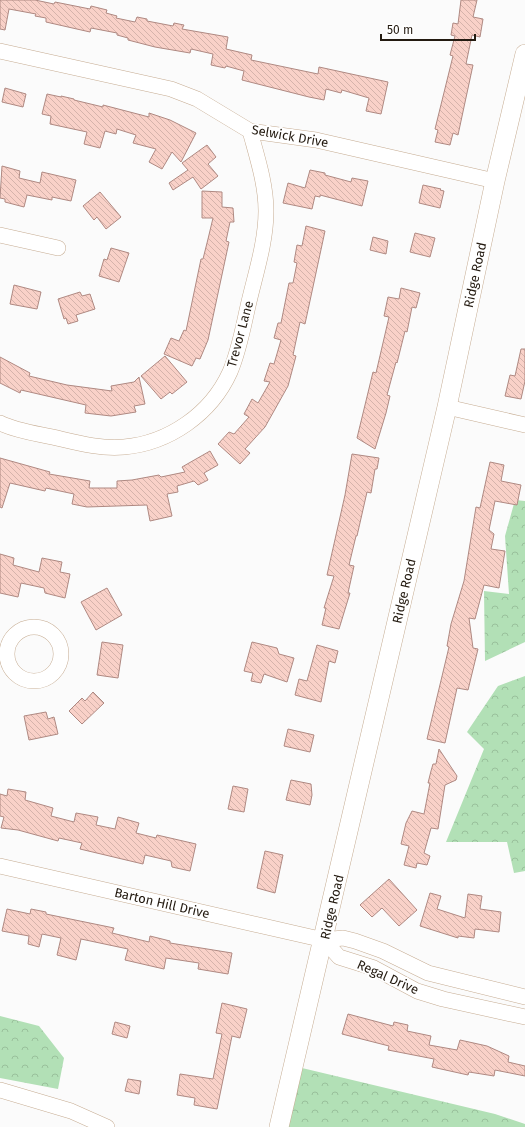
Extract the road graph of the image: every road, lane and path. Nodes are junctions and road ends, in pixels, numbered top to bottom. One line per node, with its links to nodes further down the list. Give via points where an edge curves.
1 (0, 51): 4 (street, Selwick Drive, via 171,89 197,99)
2 (525, 54): 3 (main road, Ridge Road)
3 (521, 93): 5 (main road, Ridge Road)
4 (250, 131): 5 (street, Selwick Drive, via 316,140); 9 (street, Trevor Lane, via 263,183 266,210 264,235 238,352 219,393 208,406 196,418 158,440 124,447 79,443)
5 (495, 181): 8 (main road, Ridge Road)
6 (0, 235): 7 (street)
7 (58, 248)
8 (447, 408): 10 (street); 12 (main road, Ridge Road)
9 (0, 423)
10 (525, 425)
11 (0, 866): 12 (street, Barton Hill Drive)
12 (324, 940): 13 (street, Regal Drive, via 343,938 355,941 383,951 428,973); 15 (street, Regal Drive, via 339,957 374,968 417,991); 19 (main road, Ridge Road)
13 (490, 988): 14 (street, Regal Drive); 15 (street)
14 (525, 997)
15 (485, 1008): 16 (street, Regal Drive)
16 (525, 1017)
17 (0, 1090): 18 (street, via 71,1112)
18 (107, 1127)
19 (279, 1127)

